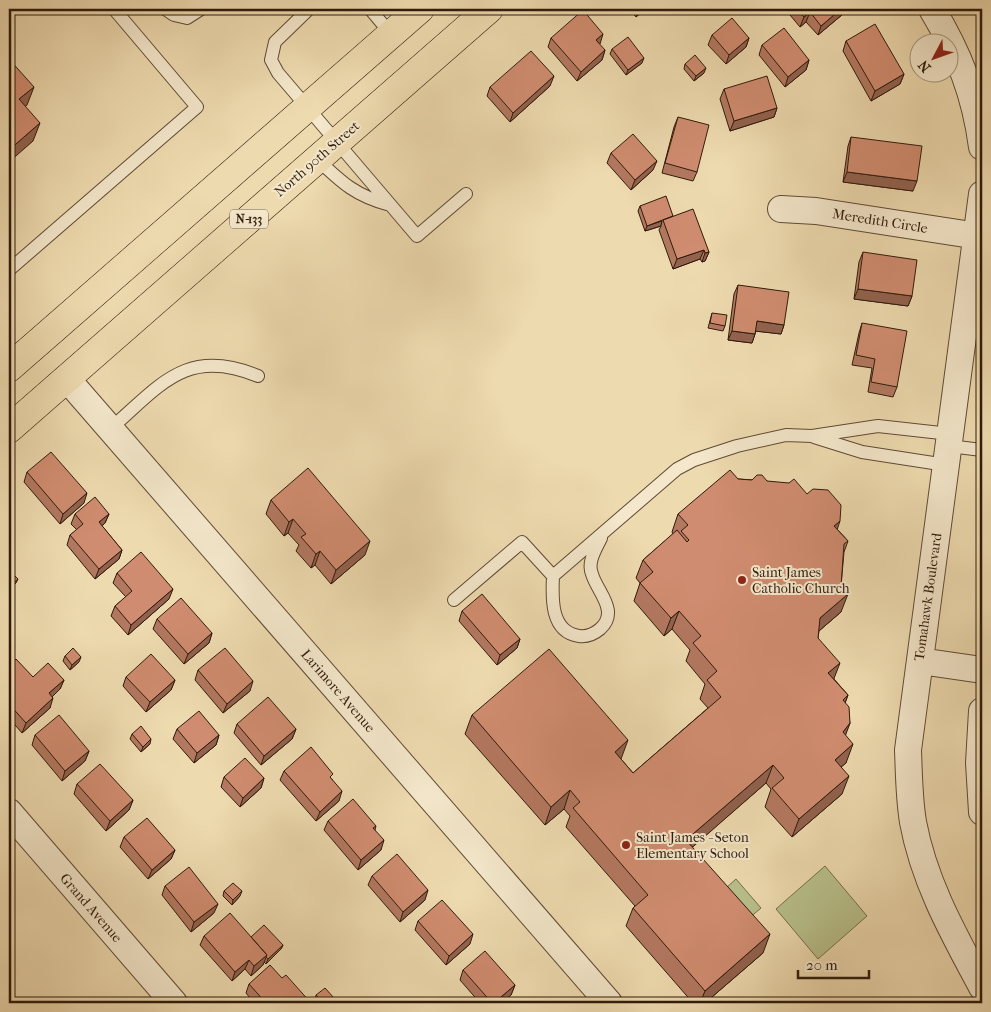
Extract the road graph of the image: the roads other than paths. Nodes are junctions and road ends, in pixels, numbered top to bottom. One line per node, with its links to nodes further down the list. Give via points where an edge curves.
1 (114, 9): 18 (lane, via 196,107)
2 (165, 9): 3 (lane, via 187,18)
3 (201, 9)
4 (309, 9): 10 (lane, via 275,42 271,60)
5 (370, 9): 9 (lane)
6 (420, 9): 9 (main road)
7 (489, 9): 12 (main road, North 90th Street / N-133)
8 (932, 9): 11 (street, via 965,71)
9 (391, 34): 10 (main road)
10 (307, 108): 12 (lane); 19 (main road)
11 (982, 147)
12 (326, 150): 15 (lane); 15 (lane, via 348,188 368,200); 21 (main road, North 90th Street / N-133)
13 (466, 194): 15 (lane, via 417,236)
14 (982, 194): 17 (street, Tomahawk Boulevard)
15 (390, 205)
16 (782, 209): 17 (street, Meredith Circle, via 816,211)
17 (978, 236): 25 (street, Tomahawk Boulevard)
18 (9, 270)
19 (9, 368)
20 (258, 376): 23 (lane, via 244,370 204,364 183,370 164,382)
21 (67, 379): 22 (main road, North 90th Street / N-133); 23 (street, Larimore Avenue)
22 (9, 429)
23 (110, 429): 37 (street, Larimore Avenue)
24 (812, 436): 25 (lane, via 862,452); 25 (lane, via 878,426); 27 (lane, via 786,435 762,439 694,460 677,469)
25 (948, 448): 26 (lane); 30 (street, Tomahawk Boulevard)
26 (982, 450)
27 (604, 532): 28 (lane); 28 (lane, via 592,556 591,573 607,602 606,620 602,627 587,636 569,634 562,628 552,602)
28 (553, 576): 29 (lane, via 522,542)
29 (454, 600)
30 (920, 660): 31 (street); 35 (street, Tomahawk Boulevard, via 908,750 913,822 933,890)
31 (982, 670)
32 (982, 711): 34 (street, via 979,764)
33 (9, 812): 36 (street, Grand Avenue)
34 (982, 812)
35 (982, 987)
36 (174, 1003)
37 (609, 1003)

